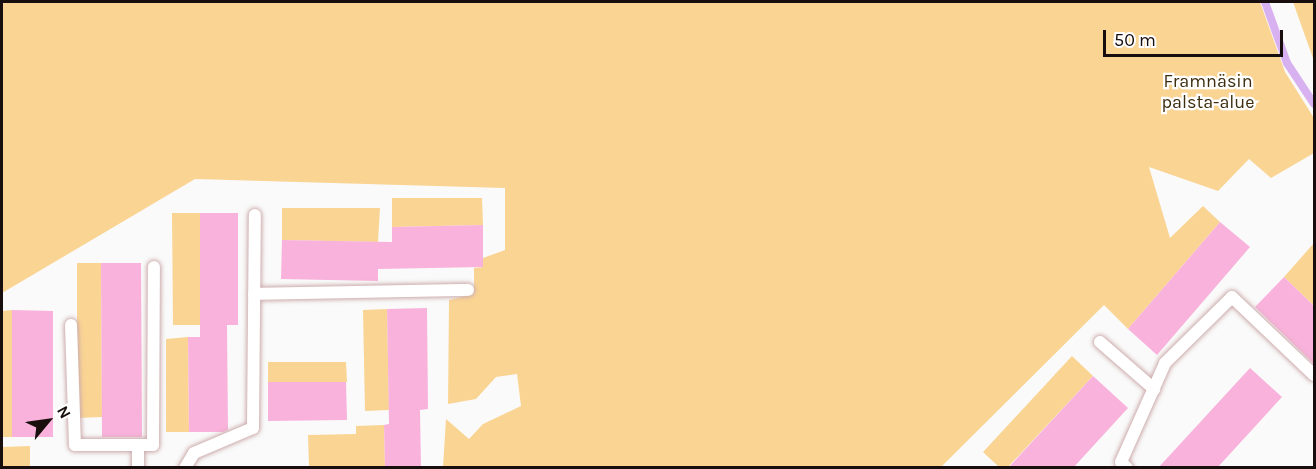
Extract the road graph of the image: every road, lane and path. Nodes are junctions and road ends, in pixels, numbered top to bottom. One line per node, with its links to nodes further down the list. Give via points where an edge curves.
1 (255, 215): 4 (lane)
2 (154, 267): 9 (lane, via 153,445)
3 (468, 290): 4 (lane)
4 (254, 294): 11 (lane, via 253,428 194,453)
5 (71, 325): 9 (lane, via 75,445)
6 (1100, 342): 8 (lane)
7 (1314, 375): 8 (lane, via 1232,297 1165,363)
8 (1154, 388): 12 (lane, via 1121,462)
9 (138, 445): 10 (lane)
10 (138, 468)
11 (185, 468)
12 (1127, 468)

